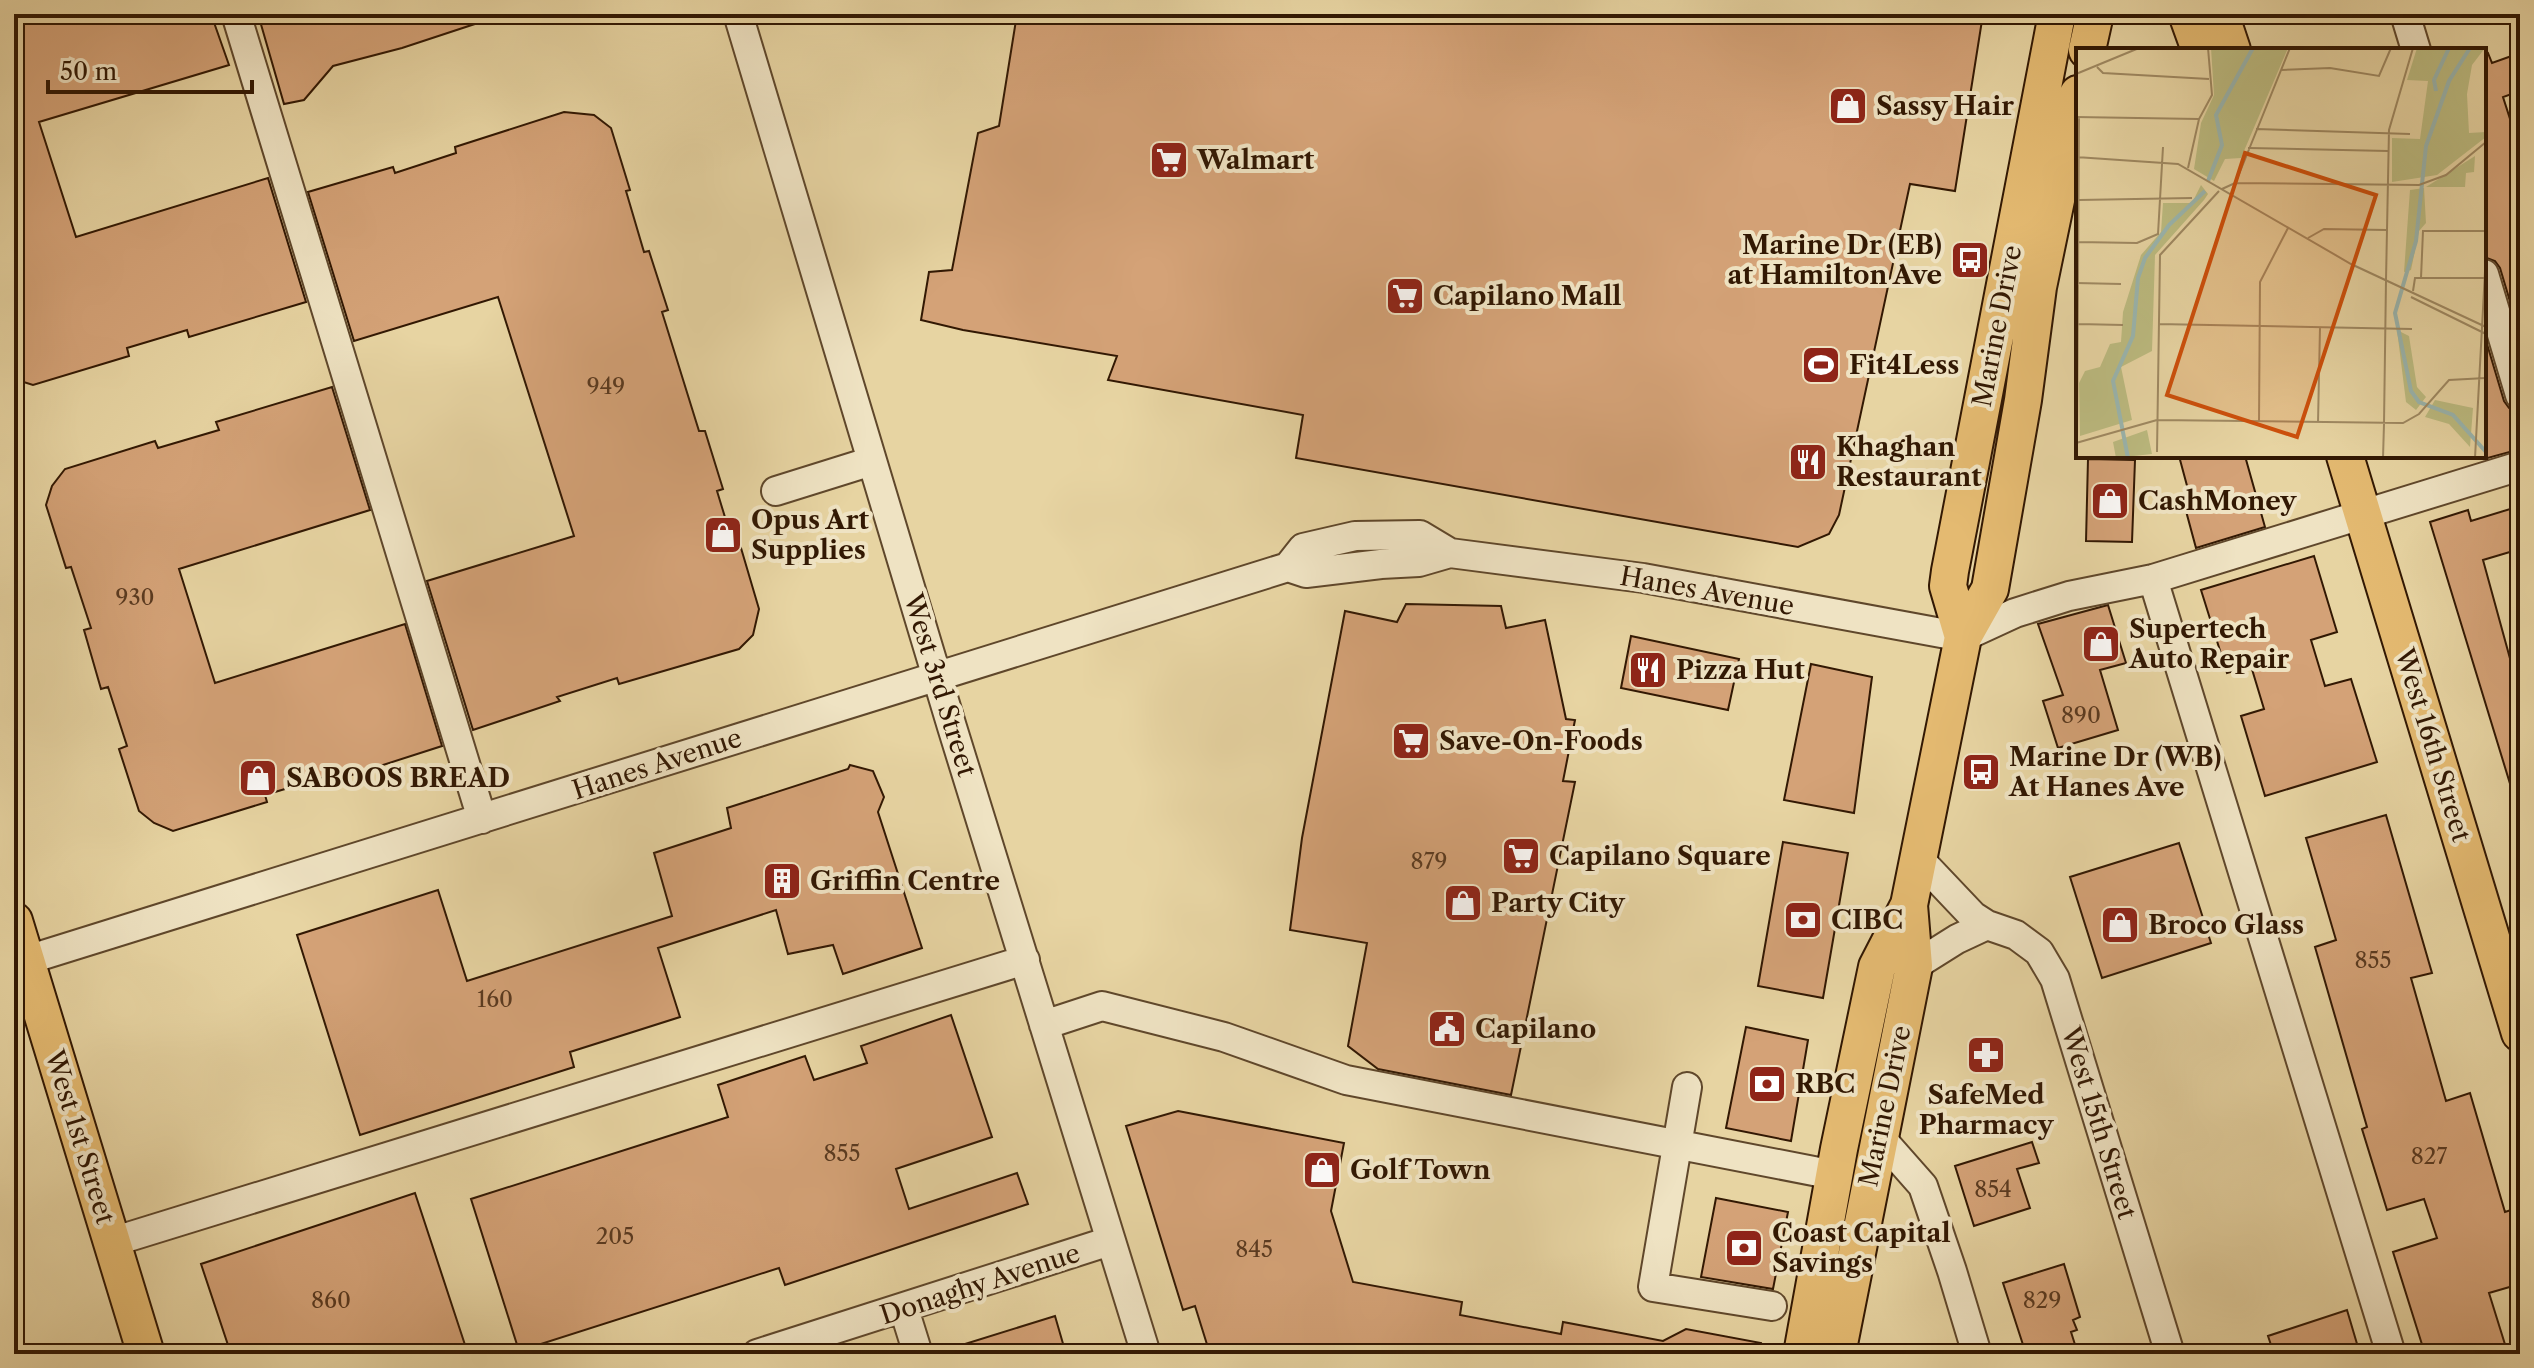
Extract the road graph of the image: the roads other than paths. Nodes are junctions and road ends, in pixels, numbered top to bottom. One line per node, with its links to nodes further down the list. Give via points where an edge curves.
1 (236, 14): 23 (street)
2 (738, 14): 16 (street, West 3rd Street)
3 (2057, 14): 21 (main road, Marine Drive, via 1950,571 1948,586)
4 (2095, 14): 8 (main road)
5 (2187, 14): 9 (main road)
6 (2220, 14): 10 (main road)
7 (2405, 14): 11 (street)
8 (2087, 48)
9 (2199, 48)
10 (2231, 48)
11 (2415, 48)
12 (2076, 104): 21 (main road, Marine Drive, via 2038,287 1990,589)
13 (2486, 281): 14 (street)
14 (2520, 395)
15 (2346, 458): 19 (main road, West 16th Street)
16 (872, 461): 18 (street); 22 (street, West 3rd Street)
17 (2520, 466): 19 (street)
18 (776, 491)
19 (2363, 513): 20 (street); 32 (main road, West 16th Street)
20 (2153, 579): 21 (street, via 2069,596); 49 (street)
21 (1963, 637): 22 (street, Hanes Avenue, via 1643,578 1450,553 1420,535 1355,536 1303,548 1288,567); 24 (main road, Marine Drive)
22 (937, 675): 23 (street, Hanes Avenue); 29 (street, West 3rd Street)
23 (482, 819): 28 (street, Hanes Avenue)
24 (1918, 858): 25 (main road, Marine Drive); 27 (street, West 15th Street, via 1962,907)
25 (1909, 905): 30 (main road, Marine Drive); 36 (main road, Marine Drive, via 1877,967)
26 (14, 921): 28 (main road, West 1st Street)
27 (1987, 925): 30 (street); 48 (street, West 15th Street, via 2016,935 2039,952 2055,979)
28 (27, 960): 38 (main road, West 1st Street)
29 (1025, 960): 31 (street, West 3rd Street); 38 (street)
30 (1914, 966): 34 (main road, Marine Drive)
31 (1044, 1025): 35 (street, via 1102,1006 1224,1037 1346,1080); 37 (street, West 3rd Street)
32 (2520, 1033)
33 (1687, 1087): 35 (street)
34 (1878, 1135): 46 (main road, Marine Drive); 47 (street, via 1923,1186)
35 (1677, 1145): 36 (street); 39 (street, via 1653,1287)
36 (1834, 1175): 45 (main road, Marine Drive)
37 (1110, 1241): 40 (street, Donaghy Avenue); 44 (street, West 3rd Street)
38 (112, 1242): 41 (main road, West 1st Street)
39 (1772, 1306)
40 (904, 1309): 42 (street, Donaghy Avenue); 43 (street)
41 (146, 1354)
42 (757, 1354)
43 (918, 1354)
44 (1146, 1354)
45 (1802, 1354)
46 (1837, 1354)
47 (1977, 1354)
48 (2170, 1354)
49 (2391, 1354)

